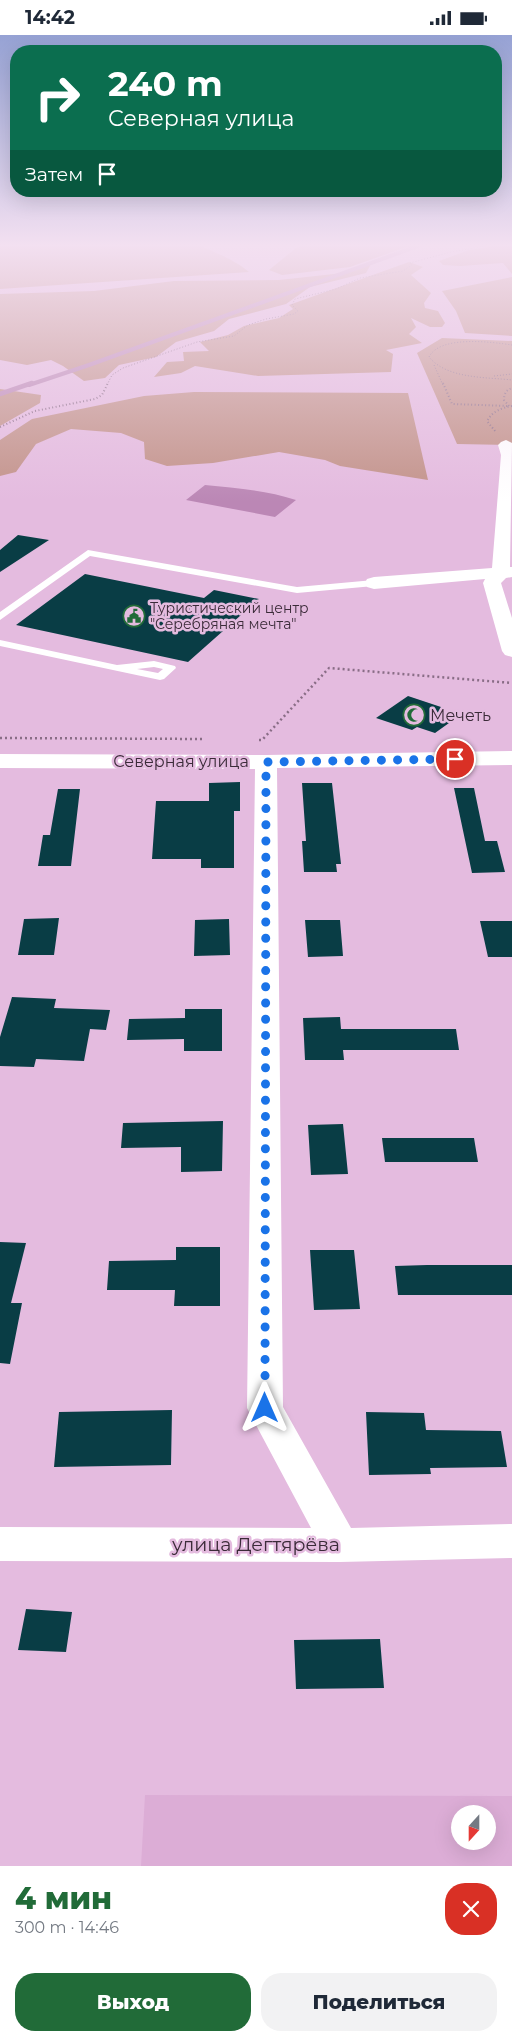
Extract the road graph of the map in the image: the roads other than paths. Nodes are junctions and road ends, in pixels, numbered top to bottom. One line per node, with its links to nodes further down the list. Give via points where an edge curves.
1 (506, 445): 2 (street, via 509,455)
2 (506, 572): 3 (street); 6 (street, via 492,583)
3 (374, 583): 4 (lane, via 297,590 88,553)
4 (0, 617)
5 (0, 643): 7 (lane)
6 (512, 651)
7 (116, 668)
8 (259, 751): 9 (street, Северная улица); 10 (street, Северная улица); 13 (street, via 265,1408)
9 (512, 758)
10 (0, 761)
11 (512, 1541): 13 (street, улица Дегтярёва)
12 (0, 1544): 13 (street, улица Дегтярёва)
13 (340, 1545)

